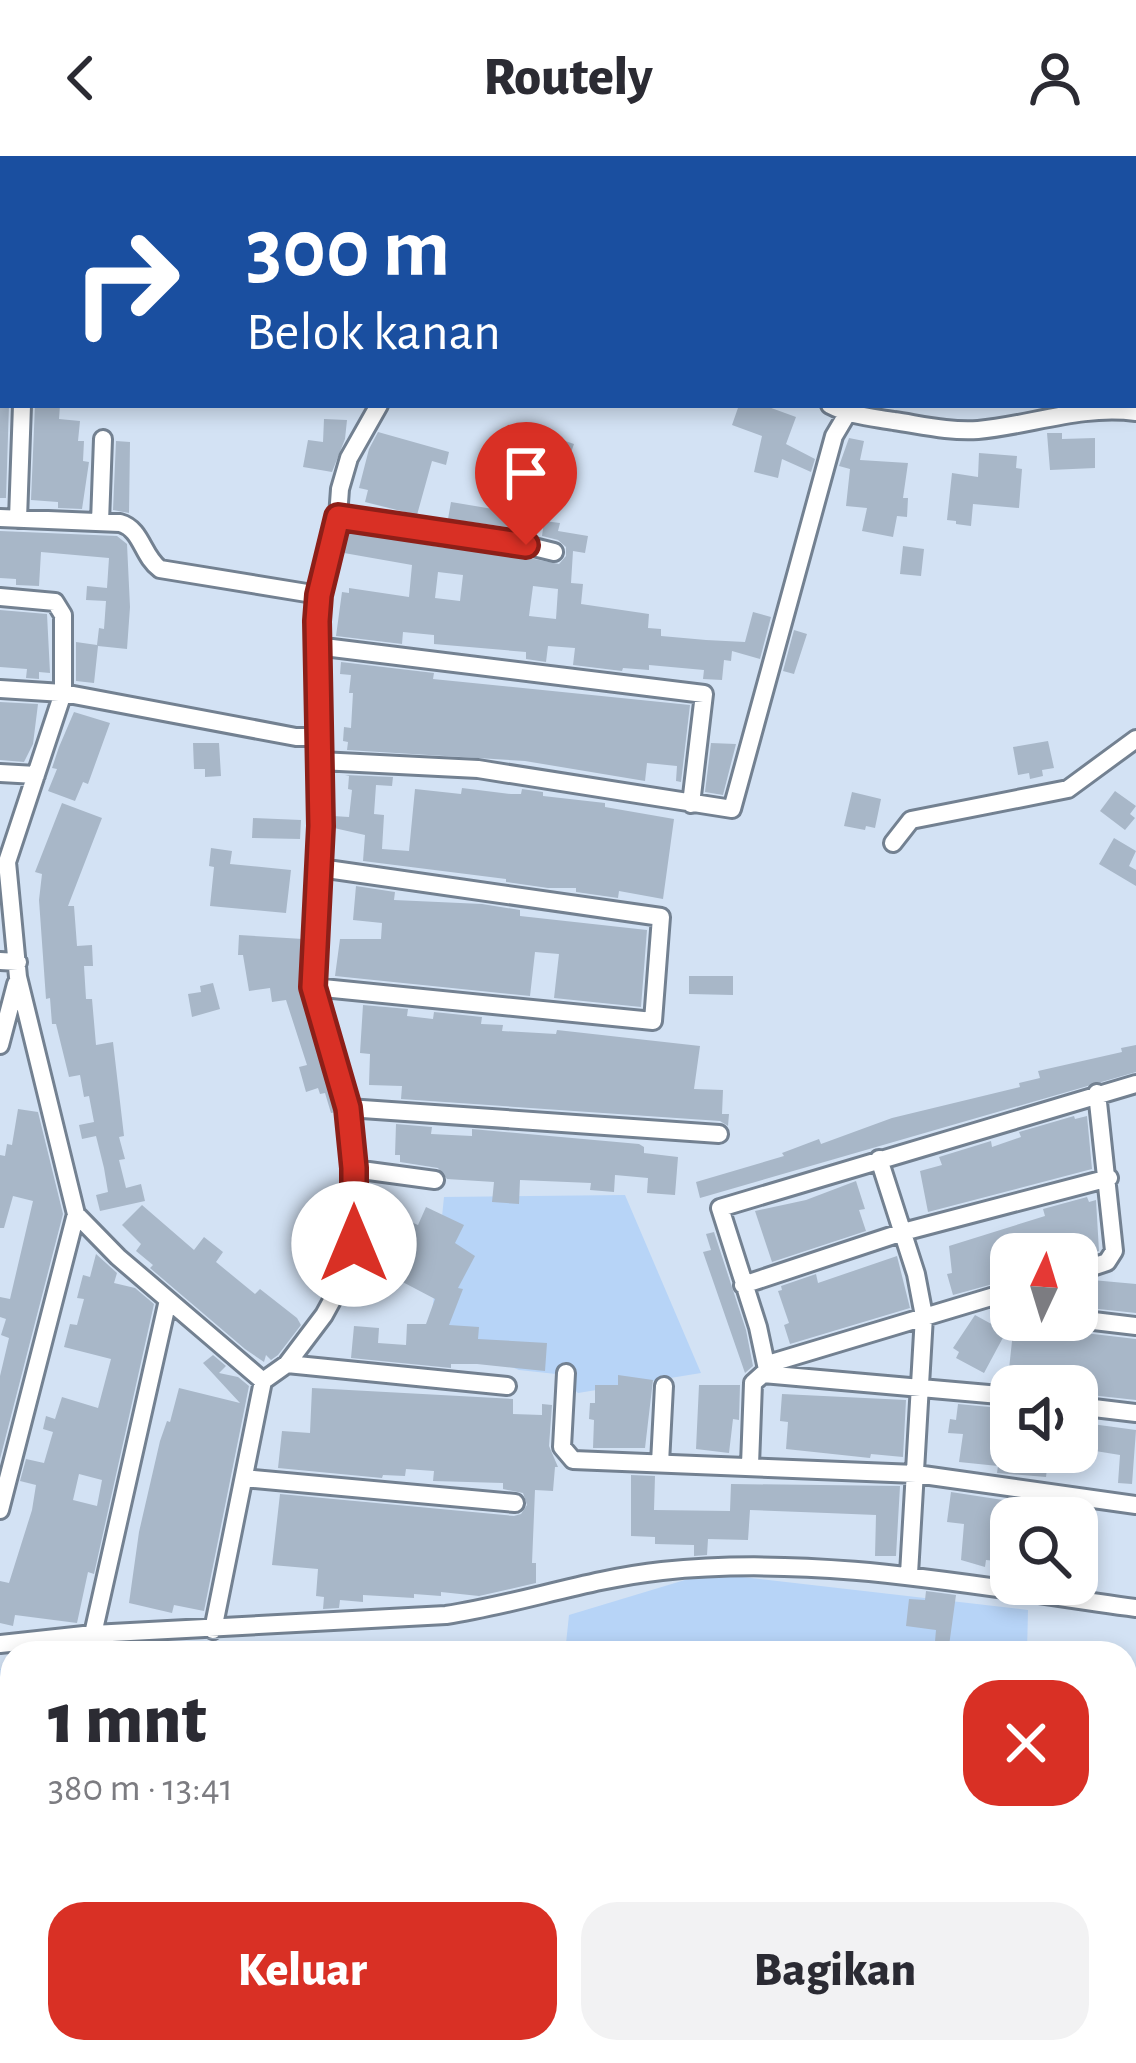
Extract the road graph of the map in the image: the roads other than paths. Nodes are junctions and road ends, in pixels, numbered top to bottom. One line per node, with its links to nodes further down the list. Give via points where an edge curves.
1 (22, 408): 9 (street)
2 (377, 408): 8 (street, via 349,458)
3 (997, 408): 6 (street)
4 (839, 409): 6 (street, via 954,431); 22 (street, via 732,808)
5 (1136, 412): 6 (street, via 1054,414)
6 (1001, 426)
7 (103, 439): 10 (street)
8 (338, 517): 11 (street); 12 (street)
9 (9, 519): 10 (street)
10 (100, 523): 12 (street, via 135,530 160,569)
11 (554, 552)
12 (319, 595): 14 (street)
13 (0, 597): 16 (street, via 61,607)
14 (316, 646): 17 (street); 22 (street, via 704,694)
15 (0, 689): 16 (street)
16 (63, 693): 17 (street); 21 (street)
17 (320, 737): 19 (street)
18 (1136, 739): 23 (street, via 1068,790 910,820)
19 (320, 760): 22 (street, via 478,770); 25 (street)
20 (0, 773): 21 (street)
21 (36, 776): 24 (street)
22 (691, 804)
23 (893, 843)
24 (3, 861): 26 (street)
25 (320, 868): 27 (street); 27 (street, via 662,916 653,1022)
26 (12, 967): 28 (street); 37 (street)
27 (313, 987): 31 (street)
28 (0, 1045)
29 (1136, 1084): 30 (street)
30 (1096, 1093): 33 (street); 35 (street)
31 (348, 1108): 32 (street); 34 (street)
32 (719, 1134)
33 (879, 1159): 38 (street); 40 (street, via 721,1208)
34 (354, 1168): 36 (street); 46 (street, via 347,1273)
35 (1109, 1178): 38 (street); 39 (street, via 1114,1256)
36 (435, 1180)
37 (76, 1214): 42 (street); 62 (street)
38 (903, 1232): 40 (street); 43 (street)
39 (1098, 1263)
40 (743, 1285): 47 (street)
41 (990, 1297): 43 (street)
42 (168, 1300): 49 (street); 66 (street)
43 (924, 1316): 47 (street); 50 (street)
44 (1098, 1321): 45 (street)
45 (1136, 1326)
46 (287, 1364): 49 (street); 51 (street)
47 (768, 1369): 50 (street); 57 (street, via 753,1383)
48 (566, 1373): 56 (street, via 566,1455)
49 (263, 1381): 59 (street)
50 (922, 1385): 53 (street); 58 (street)
51 (507, 1386)
52 (664, 1386): 56 (street)
53 (990, 1393)
54 (1098, 1409): 55 (street)
55 (1136, 1414)
56 (660, 1463): 57 (street)
57 (750, 1465): 58 (street)
58 (916, 1474): 61 (street); 63 (street)
59 (244, 1478): 60 (street); 65 (street)
60 (515, 1503)
61 (1136, 1505)
62 (0, 1510)
63 (909, 1574): 64 (street); 65 (street, via 662,1571 446,1615)
64 (1136, 1608)
65 (213, 1630): 66 (street)
66 (93, 1634): 67 (street)
67 (28, 1641)

